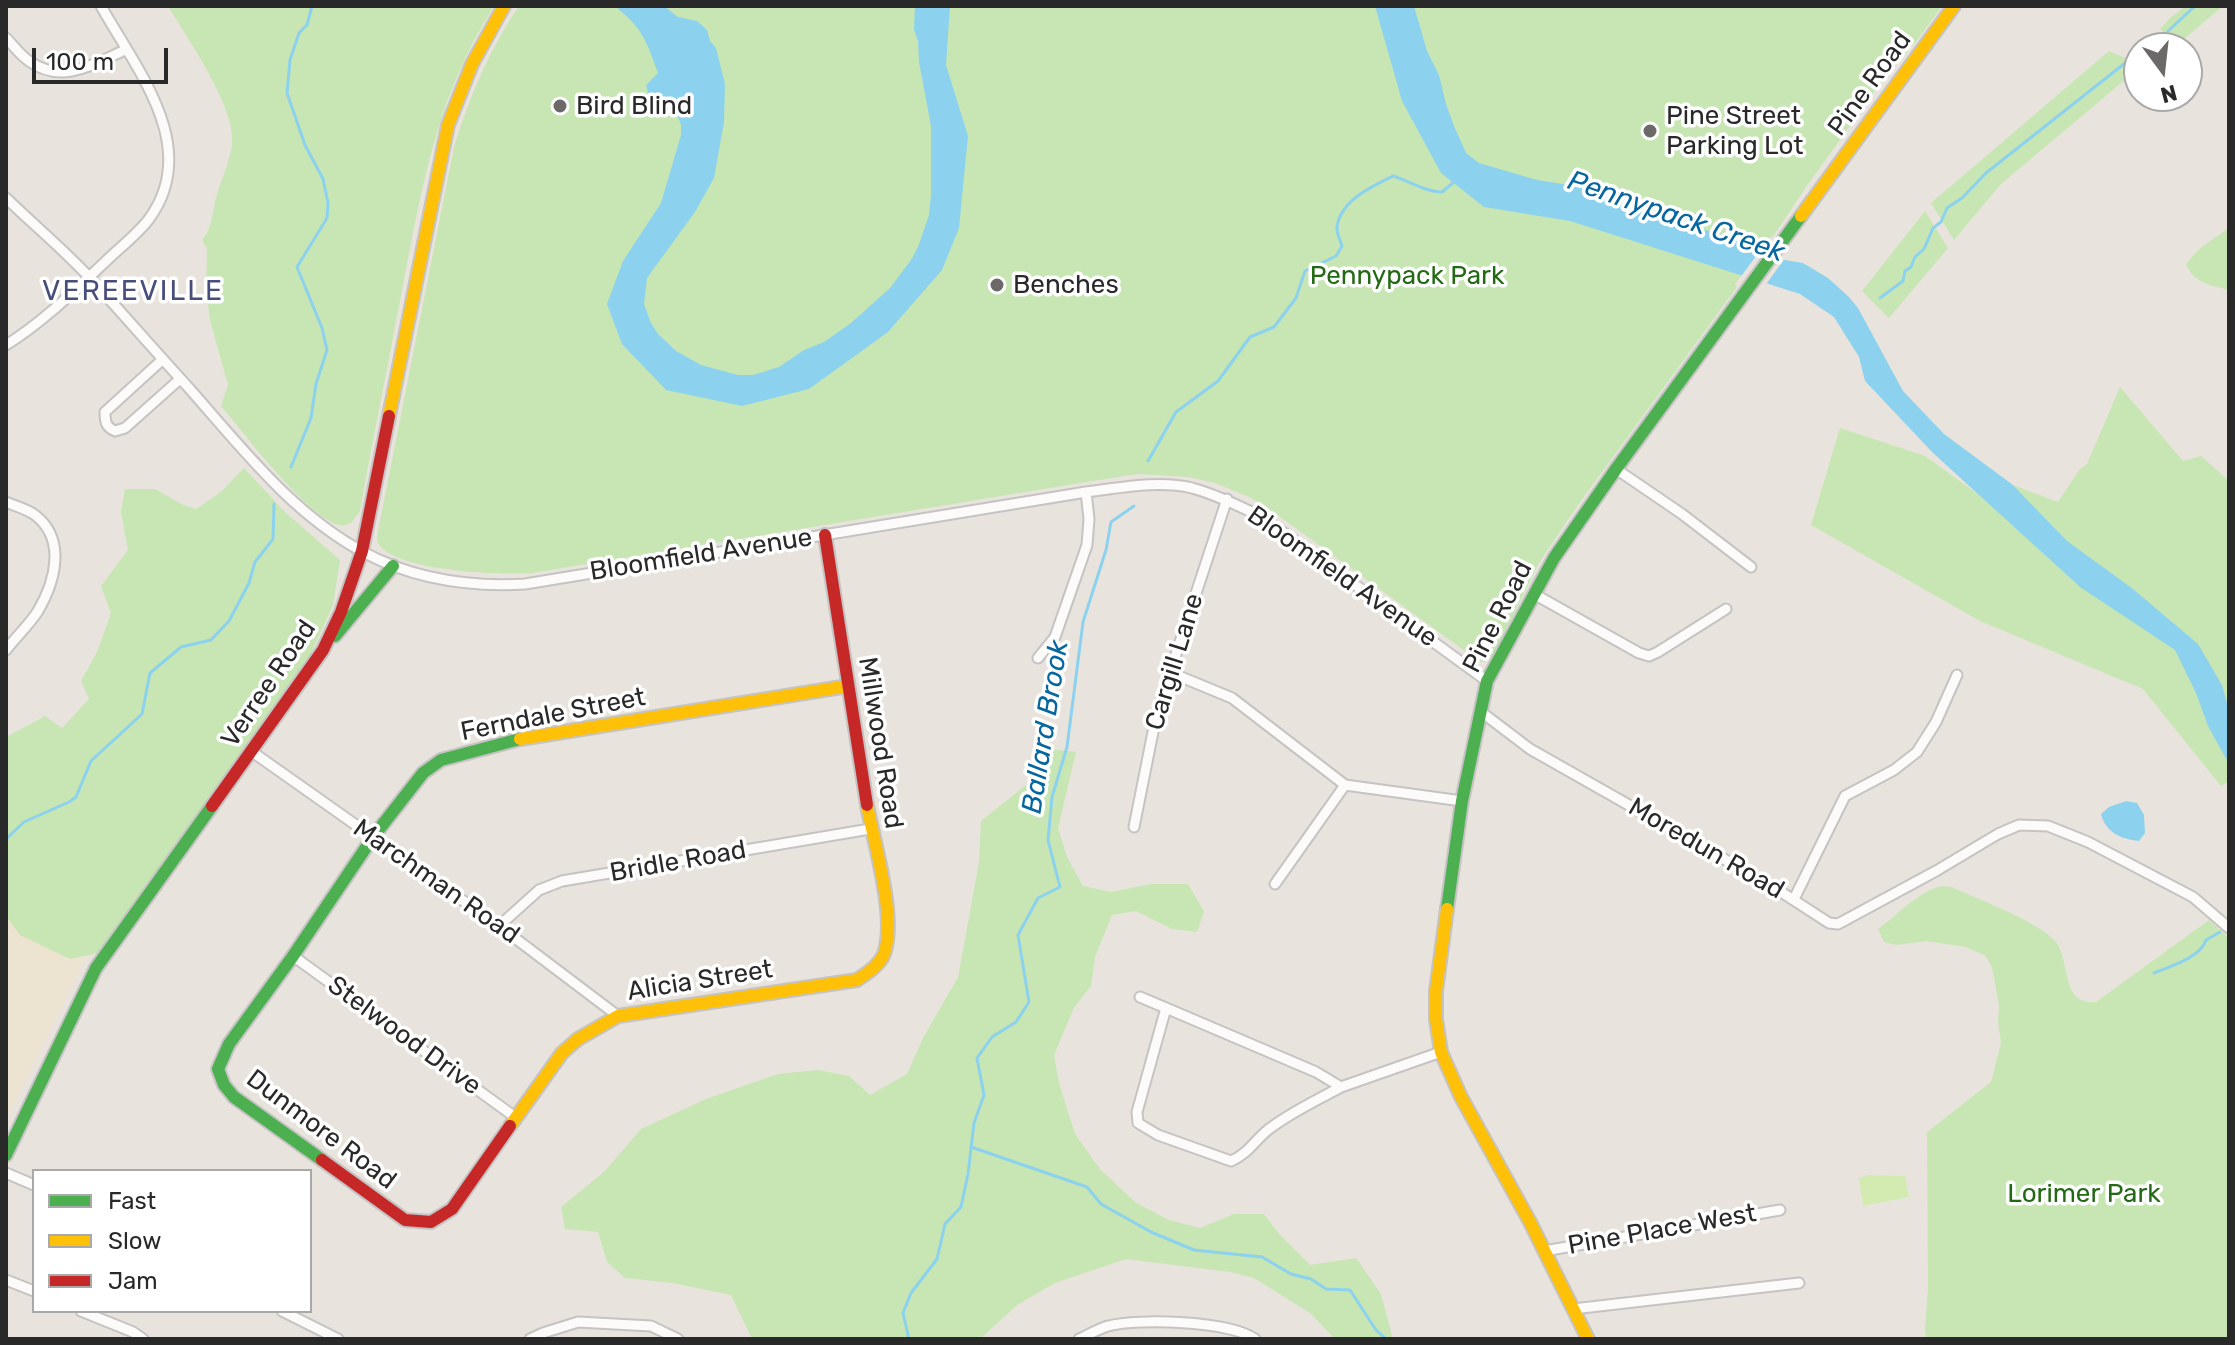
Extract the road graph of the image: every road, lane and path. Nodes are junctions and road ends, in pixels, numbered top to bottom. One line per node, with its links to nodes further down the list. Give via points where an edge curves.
1 (101, 6): 5 (street)
2 (504, 6): 16 (street, Verree Road, via 471,65 448,125)
3 (1954, 6): 11 (street, Pine Road)
4 (6, 38): 5 (street, via 29,62 58,74)
5 (125, 50): 7 (street, via 164,121 169,167 149,220)
6 (6, 198): 7 (street, Bloomfield Avenue)
7 (89, 277): 8 (street); 9 (street, Bloomfield Avenue)
8 (6, 345)
9 (162, 360): 10 (street, Bloomfield Avenue); 10 (street, via 105,412 109,428 125,428)
10 (180, 379): 16 (street, Bloomfield Avenue, via 293,500)
11 (1616, 469): 18 (street); 19 (street, Pine Road)
12 (1086, 492): 13 (street, Bloomfield Avenue, via 1164,485); 15 (street, Bloomfield Avenue); 23 (street, via 1087,545 1055,637)
13 (1227, 499): 24 (street, Cargill Lane); 26 (street, Bloomfield Avenue, via 1295,540)
14 (6, 502): 21 (street, via 32,513 49,529 56,555 37,611)
15 (825, 535): 17 (street, Bloomfield Avenue, via 525,584 471,583); 27 (street, Millwood Road)
16 (362, 551): 17 (street, Bloomfield Avenue); 22 (street, Verree Road)
17 (393, 566): 22 (street)
18 (1751, 567)
19 (1534, 594): 20 (street, via 1649,656); 26 (street, Pine Road)
20 (1726, 609)
21 (6, 650)
22 (323, 650): 29 (street, Verree Road)
23 (1038, 658)
24 (1169, 672): 30 (street, via 1232,698); 32 (street, Cargill Lane)
25 (1957, 675): 36 (street, via 1917,752 1845,796)
26 (1487, 681): 28 (street, Pine Road)
27 (848, 686): 33 (street, Millwood Road); 34 (street, Ferndale Street, via 507,741 441,760 423,773)
28 (1480, 711): 31 (street, Pine Road); 36 (street, Moredun Road, via 1530,749)
29 (251, 751): 34 (street, Marchman Road); 48 (street, Verree Road, via 96,968)
30 (1345, 785): 31 (street); 35 (street)
31 (1462, 801): 44 (street, Pine Road, via 1436,991)
32 (1134, 827)
33 (870, 829): 37 (street, Bridle Road, via 562,881 539,890); 40 (street, Millwood Road, via 886,913)
34 (373, 837): 37 (street, Marchman Road); 39 (street, Ferndale Street)
35 (1275, 884)
36 (1794, 899): 38 (street, Moredun Road, via 1838,924 1998,834 2019,825 2048,826 2179,889)
37 (499, 926): 43 (street, Marchman Road)
38 (2229, 928)
39 (293, 956): 45 (street, Ferndale Street); 47 (street, Stelwood Drive)
40 (883, 958): 43 (street, Alicia Street, via 857,980)
41 (1140, 997): 42 (street)
42 (1166, 1008): 46 (street); 46 (street, via 1137,1112 1138,1123 1158,1135 1231,1161 1291,1114)
43 (618, 1016): 47 (street, Alicia Street, via 562,1053)
44 (1441, 1052): 46 (street); 53 (street, Pine Road)
45 (224, 1057): 52 (street, Dunmore Road, via 218,1069 234,1097 405,1220)
46 (1341, 1087)
47 (515, 1117): 52 (street, Alicia Street, via 452,1209 436,1222)
48 (6, 1155)
49 (6, 1173): 50 (street)
50 (32, 1184)
51 (1780, 1210): 53 (street, Pine Place West)
52 (421, 1223)
53 (1544, 1251): 57 (street, Pine Road)
54 (6, 1280): 56 (street)
55 (1799, 1283): 57 (street)
56 (32, 1290)
57 (1573, 1309): 66 (street, Pine Road)
58 (86, 1313): 60 (street)
59 (286, 1313): 61 (street)
60 (143, 1339)
61 (338, 1339)
62 (530, 1339): 63 (street, via 578,1322 651,1326)
63 (678, 1339)
64 (1079, 1339): 65 (street, via 1106,1327 1148,1320 1229,1329)
65 (1255, 1339)
66 (1588, 1339)

